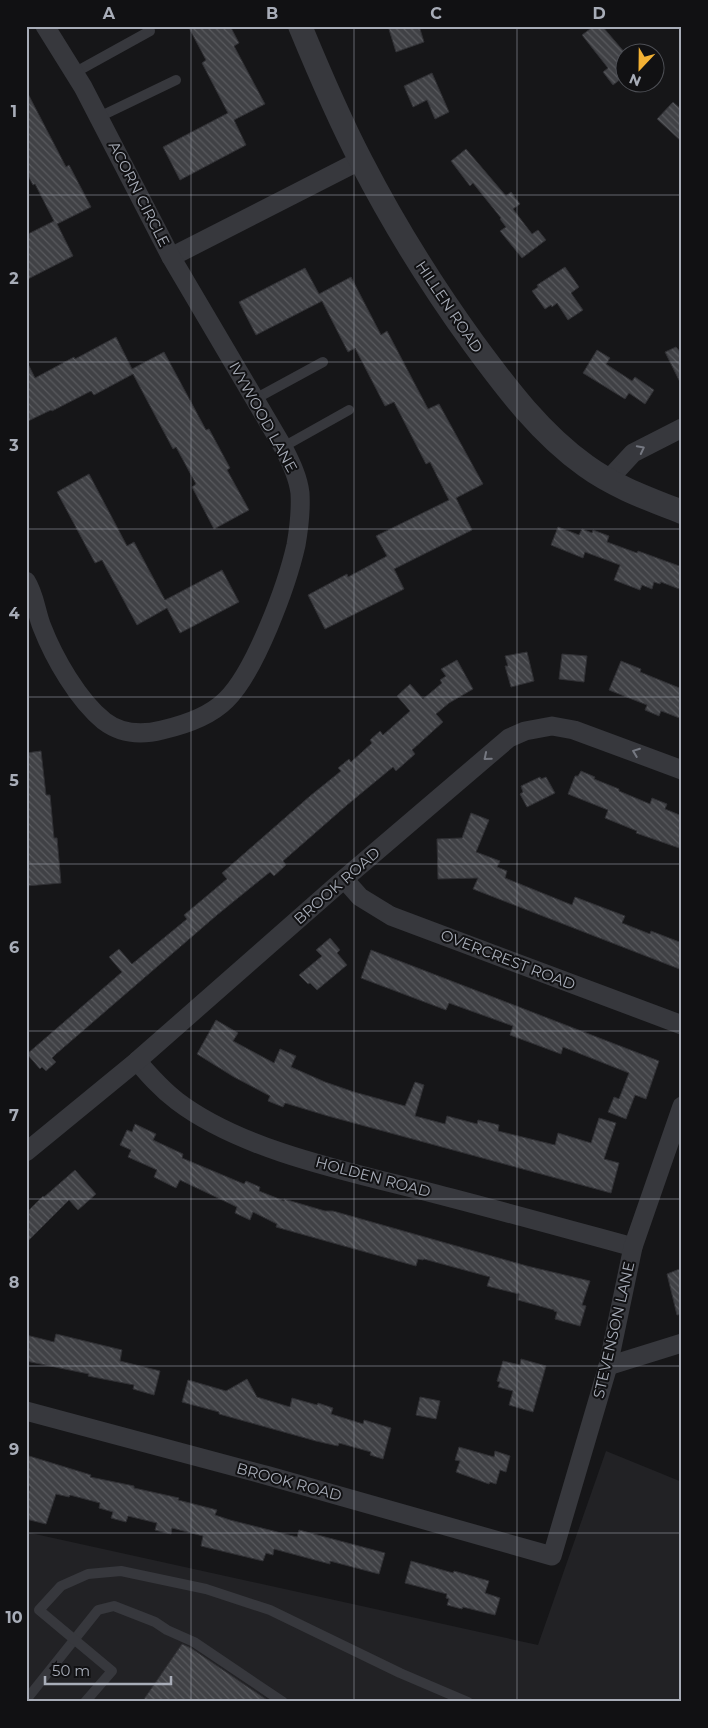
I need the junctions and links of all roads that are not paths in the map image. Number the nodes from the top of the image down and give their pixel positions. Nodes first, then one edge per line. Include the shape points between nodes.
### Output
1 (44, 26) edge
2 (300, 26) edge
3 (150, 30) dead end
4 (74, 73) junction
5 (176, 80) dead end
6 (99, 117) junction
7 (361, 160) junction
8 (171, 257) junction
9 (323, 362) dead end
10 (255, 400) junction
11 (350, 410) dead end
12 (682, 428) edge
13 (283, 447) junction
14 (608, 480) junction
15 (682, 512) edge
16 (26, 581) edge
17 (682, 770) edge
18 (344, 879) junction
19 (682, 1025) edge
20 (137, 1061) junction
21 (682, 1106) edge
22 (26, 1152) edge
23 (633, 1247) junction
24 (682, 1343) edge
25 (608, 1366) junction
26 (26, 1411) edge
27 (552, 1556) joint
28 (74, 1639) junction
29 (26, 1700) edge
30 (85, 1702) edge
31 (283, 1702) edge
32 (468, 1702) edge

1 - 4 street, ACORN CIRCLE
2 - 7 street, HILLEN ROAD
3 - 4 lane
4 - 6 street, ACORN CIRCLE
5 - 6 lane
6 - 8 street, ACORN CIRCLE
7 - 8 street, ACORN CIRCLE
7 - 14 street, HILLEN ROAD via 415,257 489,365 556,442
8 - 10 street, IVYWOOD LANE
9 - 10 lane
10 - 13 street, IVYWOOD LANE
11 - 13 lane
14 -> 12 street via 633,453
13 - 16 street, IVYWOOD LANE via 300,491 300,518 292,560 253,661 225,701 203,715 176,727 149,733 128,732 106,722 67,679 43,629
14 - 15 street, HILLEN ROAD
17 -> 18 street, BROOK ROAD via 574,730 552,726 525,731 509,738
18 - 19 street, OVERCREST ROAD via 360,897 391,916
18 - 20 street, BROOK ROAD
20 - 22 street, BROOK ROAD
20 - 23 street, HOLDEN ROAD via 177,1101 229,1132 330,1166
21 - 23 street, STEVENSON LANE
23 - 25 street, STEVENSON LANE
24 - 25 street
25 - 27 street, STEVENSON LANE
26 - 27 street, BROOK ROAD
28 - 29 lane
28 - 30 lane via 112,1671
28 - 31 lane via 98,1610 114,1606 194,1642
28 - 32 lane via 39,1610 61,1586 88,1574 121,1571 206,1589 270,1610

